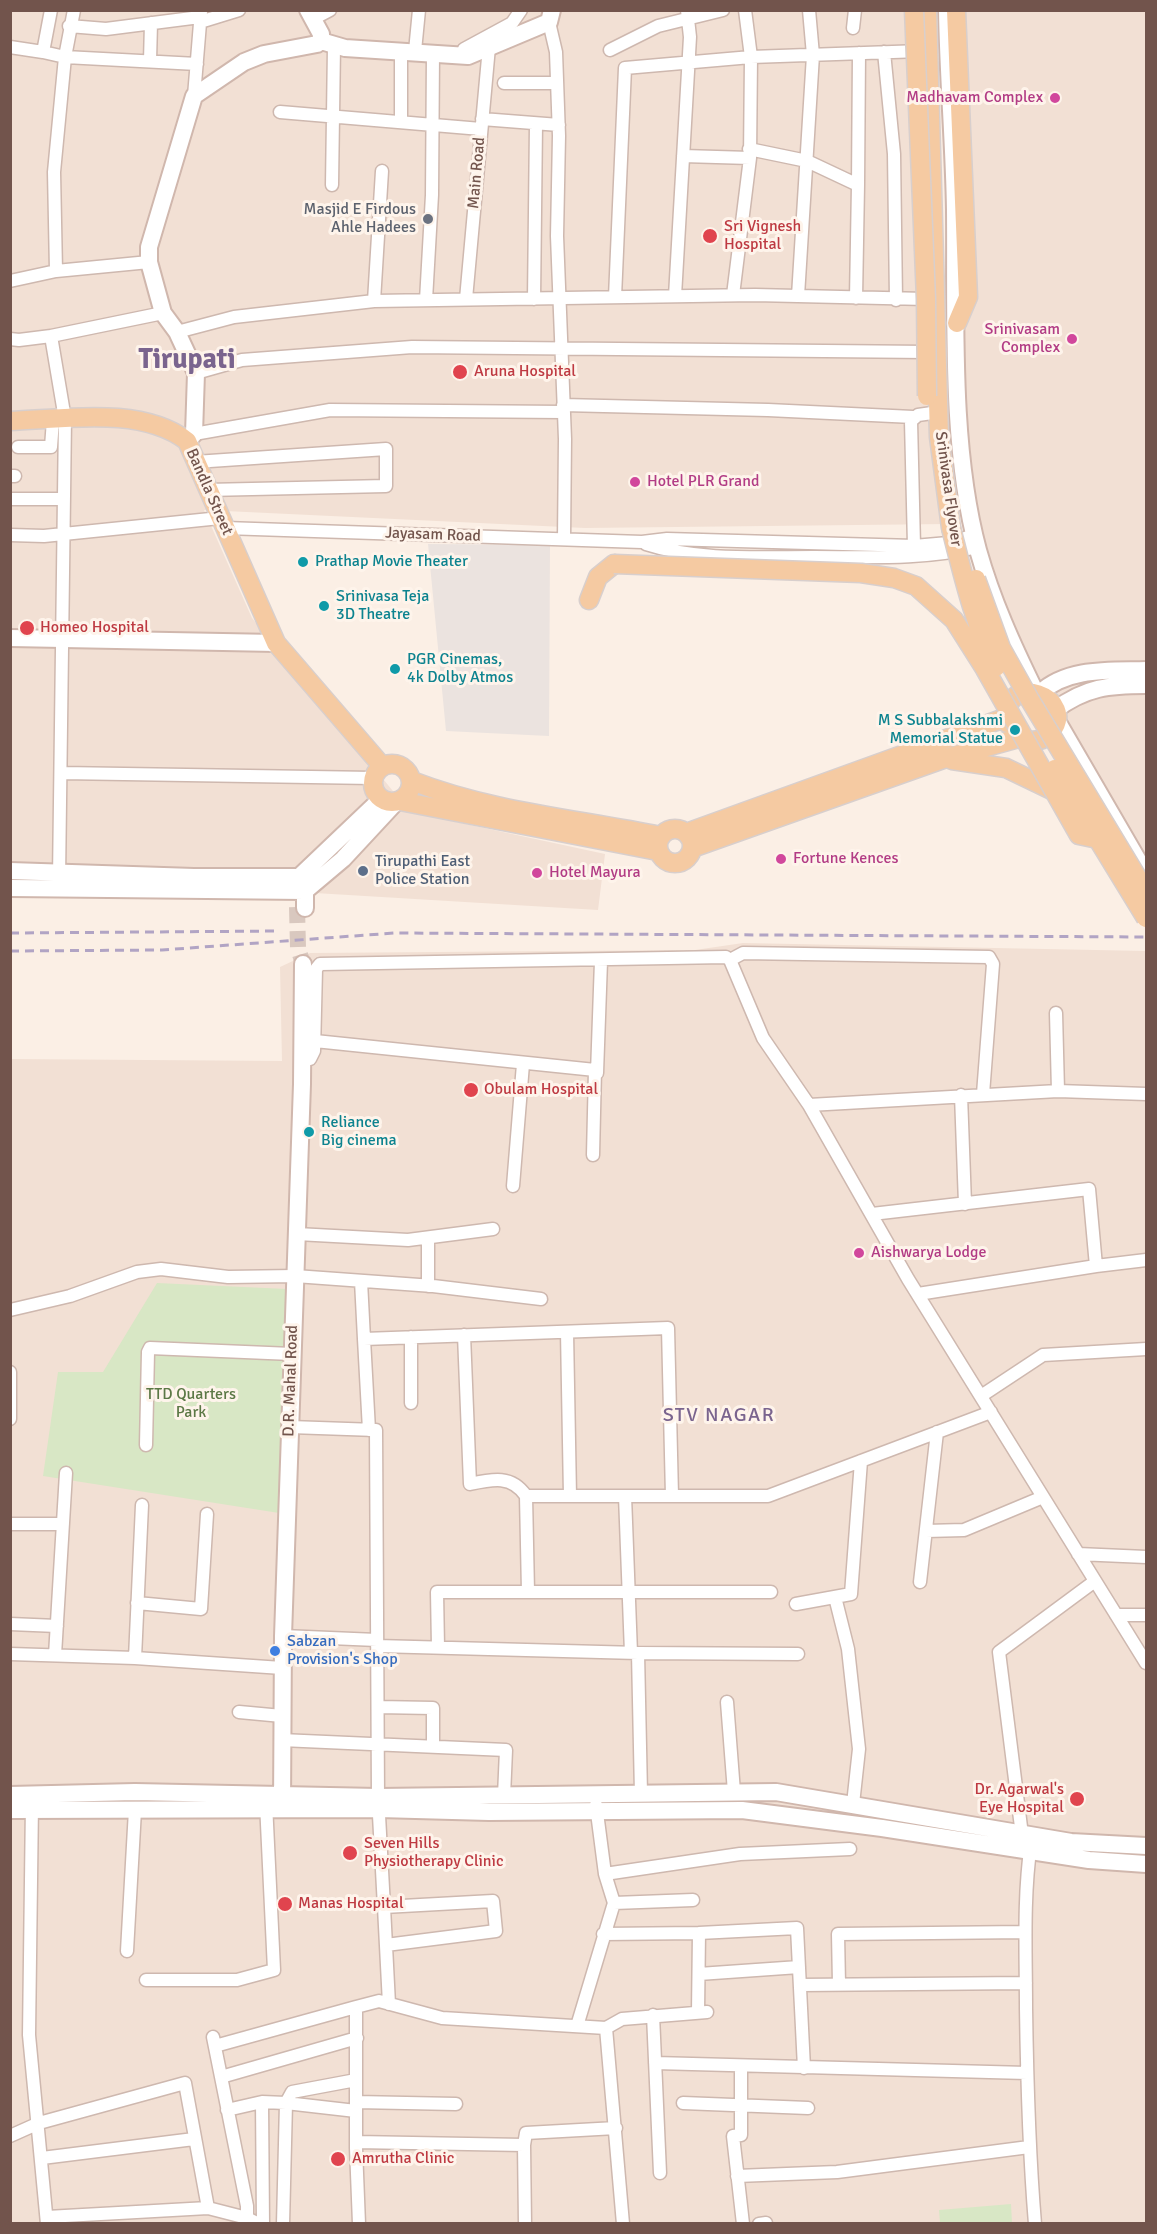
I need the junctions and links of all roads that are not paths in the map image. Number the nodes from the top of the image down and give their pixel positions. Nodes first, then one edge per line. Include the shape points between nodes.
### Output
1 (51, 10) edge
2 (74, 10) edge
3 (239, 10) edge
4 (330, 10) edge
5 (419, 10) edge
6 (521, 10) edge
7 (723, 10) edge
8 (746, 10) edge
9 (809, 10) edge
10 (855, 10) edge
11 (914, 10) edge
12 (922, 10) edge
13 (927, 10) edge
14 (939, 10) edge
15 (946, 10) edge
16 (956, 10) edge
17 (311, 15) edge
18 (687, 15) edge
19 (551, 16) edge
20 (201, 17) edge
21 (152, 23) junction
22 (69, 26) junction
23 (853, 28) dead end
24 (327, 44) junction
25 (10, 47) edge
26 (489, 47) junction
27 (464, 49) dead end
28 (610, 50) dead end
29 (924, 50) junction
30 (408, 51) junction
31 (43, 52) junction
32 (884, 52) junction
33 (433, 53) junction
34 (859, 53) junction
35 (813, 55) junction
36 (65, 57) junction
37 (751, 57) junction
38 (150, 61) junction
39 (688, 62) junction
40 (197, 64) junction
41 (504, 83) dead end
42 (557, 83) junction
43 (194, 96) junction
44 (280, 112) dead end
45 (333, 116) junction
46 (401, 122) junction
47 (482, 124) junction
48 (536, 124) junction
49 (559, 125) junction
50 (432, 126) junction
51 (749, 153) junction
52 (683, 156) junction
53 (807, 161) junction
54 (382, 171) dead end
55 (332, 185) dead end
56 (858, 185) junction
57 (149, 262) junction
58 (56, 271) junction
59 (10, 281) edge
60 (733, 295) junction
61 (675, 296) junction
62 (798, 296) junction
63 (615, 297) junction
64 (560, 298) junction
65 (856, 298) junction
66 (466, 299) junction
67 (534, 299) junction
68 (926, 299) junction
69 (426, 300) junction
70 (896, 300) junction
71 (374, 301) junction
72 (163, 314) junction
73 (957, 323) junction
74 (177, 332) junction
75 (51, 336) junction
76 (10, 339) edge
77 (562, 348) junction
78 (928, 352) junction
79 (196, 373) junction
80 (930, 405) junction
81 (563, 409) junction
82 (913, 417) junction
83 (10, 420) edge
84 (59, 420) junction
85 (190, 438) junction
86 (18, 447) dead end
87 (195, 462) junction
88 (207, 489) junction
89 (10, 499) edge
90 (64, 499) junction
91 (222, 523) junction
92 (64, 534) junction
93 (10, 535) edge
94 (564, 539) junction
95 (976, 541) junction
96 (642, 542) junction
97 (914, 546) junction
98 (950, 548) junction
99 (589, 600) dead end
100 (10, 638) edge
101 (64, 639) junction
102 (276, 643) junction
103 (1146, 670) edge
104 (1146, 685) edge
105 (1038, 693) junction
106 (1007, 714) junction
107 (1056, 715) junction
108 (1023, 740) junction
109 (943, 759) junction
110 (378, 772) junction
111 (62, 773) junction
112 (412, 782) junction
113 (1060, 794) junction
114 (392, 801) junction
115 (1098, 839) junction
116 (689, 840) junction
117 (659, 843) junction
118 (10, 871) edge
119 (1146, 874) edge
120 (59, 880) junction
121 (10, 888) edge
122 (1122, 892) dead end
123 (1146, 892) edge
124 (1146, 918) edge
125 (730, 960) junction
126 (601, 961) junction
127 (303, 964) tunnel mouth
128 (1056, 1013) dead end
129 (315, 1041) junction
130 (302, 1061) junction
131 (523, 1064) junction
132 (597, 1073) junction
133 (1058, 1091) junction
134 (983, 1094) junction
135 (1146, 1094) edge
136 (961, 1095) junction
137 (809, 1105) junction
138 (593, 1155) dead end
139 (513, 1186) dead end
140 (964, 1204) junction
141 (872, 1214) junction
142 (493, 1229) dead end
143 (297, 1234) junction
144 (428, 1238) junction
145 (1146, 1260) edge
146 (1096, 1266) junction
147 (296, 1276) junction
148 (361, 1281) junction
149 (428, 1286) junction
150 (918, 1294) junction
151 (541, 1299) dead end
152 (10, 1310) edge
153 (567, 1332) junction
154 (464, 1335) junction
155 (411, 1337) junction
156 (364, 1339) junction
157 (1146, 1349) edge
158 (292, 1354) junction
159 (10, 1372) edge
160 (981, 1396) junction
161 (411, 1403) dead end
162 (990, 1412) junction
163 (10, 1419) edge
164 (290, 1427) junction
165 (369, 1430) junction
166 (937, 1432) junction
167 (146, 1445) dead end
168 (861, 1461) junction
169 (66, 1473) dead end
170 (526, 1496) junction
171 (570, 1496) junction
172 (625, 1496) junction
173 (672, 1496) junction
174 (1043, 1497) junction
175 (142, 1505) dead end
176 (207, 1514) dead end
177 (10, 1524) edge
178 (63, 1524) junction
179 (926, 1531) junction
180 (1078, 1554) junction
181 (1146, 1557) edge
182 (1095, 1581) junction
183 (920, 1582) dead end
184 (528, 1592) junction
185 (628, 1592) junction
186 (771, 1592) dead end
187 (835, 1597) junction
188 (137, 1603) junction
189 (796, 1604) dead end
190 (1116, 1615) junction
191 (1146, 1615) edge
192 (10, 1624) edge
193 (57, 1626) junction
194 (283, 1636) junction
195 (377, 1643) junction
196 (438, 1647) junction
197 (635, 1653) junction
198 (10, 1654) edge
199 (798, 1654) dead end
200 (55, 1655) junction
201 (135, 1658) junction
202 (1146, 1663) edge
203 (282, 1668) junction
204 (727, 1702) dead end
205 (378, 1707) junction
206 (239, 1712) dead end
207 (282, 1716) junction
208 (281, 1740) junction
209 (378, 1743) junction
210 (433, 1746) junction
211 (734, 1792) junction
212 (641, 1794) junction
213 (10, 1795) edge
214 (504, 1796) junction
215 (32, 1800) junction
216 (378, 1803) junction
217 (596, 1803) junction
218 (274, 1804) junction
219 (853, 1804) junction
220 (10, 1810) edge
221 (135, 1810) junction
222 (1028, 1841) junction
223 (1146, 1846) edge
224 (850, 1849) dead end
225 (1146, 1864) edge
226 (605, 1874) junction
227 (693, 1900) dead end
228 (614, 1903) junction
229 (384, 1907) junction
230 (1025, 1932) junction
231 (699, 1933) junction
232 (603, 1934) junction
233 (386, 1945) junction
234 (127, 1951) dead end
235 (799, 1967) junction
236 (699, 1974) junction
237 (146, 1980) dead end
238 (1026, 1983) junction
239 (839, 1984) junction
240 (800, 1985) junction
241 (389, 2004) junction
242 (356, 2007) junction
243 (653, 2015) junction
244 (577, 2026) junction
245 (606, 2028) junction
246 (357, 2038) junction
247 (655, 2063) junction
248 (741, 2067) junction
249 (804, 2068) junction
250 (1027, 2073) junction
251 (221, 2077) junction
252 (356, 2080) junction
253 (262, 2102) junction
254 (286, 2103) junction
255 (683, 2103) dead end
256 (456, 2104) dead end
257 (741, 2104) junction
258 (356, 2107) junction
259 (808, 2108) dead end
260 (227, 2110) junction
261 (39, 2123) junction
262 (616, 2128) junction
263 (10, 2136) edge
264 (194, 2139) junction
265 (356, 2142) junction
266 (524, 2145) junction
267 (1029, 2147) junction
268 (42, 2158) junction
269 (660, 2172) dead end
270 (737, 2176) junction
271 (208, 2208) junction
272 (247, 2218) junction
273 (47, 2220) edge
274 (261, 2223) edge
275 (283, 2223) edge
276 (359, 2223) edge
277 (525, 2223) edge
278 (623, 2223) edge
279 (743, 2223) edge
280 (1035, 2223) edge

1 - 31 street
2 - 22 street
3 - 20 street
4 - 17 street
5 - 30 street
6 - 27 street via 512,23
7 - 18 street
8 - 37 street
9 - 35 street
10 - 23 street
11 - 68 main road, bridge
12 - 29 street
13 - 115 main road, Srinivasa Flyover, bridge via 939,437 951,528 987,650
14 - 123 main road, Srinivasa Flyover, bridge via 949,415 961,522 1001,648
15 - 73 street
16 - 73 main road via 968,297
17 - 24 street
18 - 28 street
18 - 39 street
19 - 26 street
19 - 42 street
20 - 21 street
20 - 40 street
21 - 22 street via 106,29
21 - 38 street
22 - 36 street
24 - 30 street
24 - 43 street via 264,54 244,62
24 - 45 street
25 - 31 street
26 - 33 street via 468,56
26 - 47 street, Main Road
29 - 32 street
29 - 80 street
30 - 33 street
30 - 46 street
31 - 36 street
32 - 34 street
32 - 70 street via 894,154
33 - 50 street
34 - 35 street
34 - 56 street
35 - 37 street
35 - 53 street
36 - 38 street
36 - 58 street via 54,172
37 - 39 street
37 - 51 street
38 - 40 street
39 - 52 street
39 - 63 street via 625,68
40 - 43 street
41 - 42 street
42 - 49 street
43 - 57 street via 149,247
44 - 45 street
45 - 46 street
45 - 55 street
46 - 50 street
47 - 48 street
47 - 50 street
47 - 66 street, Main Road
48 - 49 street
48 - 67 street
49 - 64 street
50 - 69 street
51 - 52 street
51 - 53 street
51 - 60 street
52 - 61 street
53 - 56 street
53 - 62 street
54 - 71 street
56 - 65 street
57 - 58 street
57 - 72 street
58 - 59 street
60 - 61 street
60 - 62 street
61 - 63 street
62 - 65 street
63 - 64 street
64 - 67 street
64 - 77 street
65 - 70 street
66 - 67 street
66 - 69 street
68 - 70 street
68 - 78 main road, bridge
69 - 71 street
71 - 74 street via 234,317
72 - 74 street
72 - 75 street
73 - 95 street via 960,446
74 - 79 street
75 - 76 street
75 - 84 street
77 - 78 street
77 - 79 street via 412,347 334,352 242,360
77 - 81 street
78 - 80 main road, bridge
79 - 85 street
80 - 82 street
80 - 98 street via 938,490
81 - 82 street via 768,410
81 - 85 street via 330,410
81 - 94 street
82 - 97 street
83 - 84 main road, Bandla Street
84 - 85 main road, Bandla Street via 140,420
84 - 86 street via 51,447
84 - 90 street
85 - 87 main road, Bandla Street
87 - 88 main road, Bandla Street
87 - 88 street via 386,448 386,486
88 - 91 main road, Bandla Street
89 - 90 street
90 - 92 street
91 - 92 street, Jayasam Road
91 - 94 street, Jayasam Road
91 - 102 main road, Bandla Street
92 - 93 street, Jayasam Road
92 - 101 street
94 - 96 street, Jayasam Road
95 - 98 street, Jayasam Road
95 - 105 street via 1005,629
96 - 97 street, Jayasam Road via 667,539
96 - 98 street, Jayasam Road via 667,551 753,557 920,557
97 - 98 street, Jayasam Road
98 - 106 street via 962,597
99 - 115 main road, bridge via 598,577 614,564 861,573 916,586 954,620 986,669 1079,835
100 - 101 street
101 - 102 street
101 - 111 street
102 - 110 main road, Bandla Street
103 - 105 street via 1082,673 1061,678
104 - 107 street via 1108,685 1074,696
105 - 106 main road via 1016,698
105 - 107 main road via 1052,703
106 - 108 main road via 1011,731
106 - 116 main road
107 - 108 main road via 1050,733 1036,741
107 - 119 street
108 - 109 main road
108 - 113 street
109 - 113 main road via 1006,768
109 - 116 main road
110 - 111 street
110 - 112 main road via 392,764 401,766
110 - 114 main road via 373,787
111 - 120 street
112 - 114 main road via 410,791
112 - 117 main road via 461,800
113 - 122 street
114 - 117 main road
114 - 120 street via 299,877
114 - 120 street via 343,859 301,899
115 - 124 main road, Srinivasa Flyover, bridge
116 - 117 main road via 672,829
116 - 117 main road via 690,856 679,864 666,861
118 - 120 street
120 - 121 street
125 - 126 street via 721,956
125 - 134 street via 743,953 989,957 993,964
125 - 137 street via 763,1038
126 - 129 street via 320,964 316,969
126 - 132 street
127 - 130 street, D.R. Mahal Road
128 - 133 street
129 - 130 street via 310,1059
129 - 131 street
130 - 143 street, D.R. Mahal Road
131 - 132 street via 592,1069
131 - 139 street
132 - 138 street
133 - 134 street
133 - 135 street
134 - 136 street
136 - 137 street
136 - 140 street
137 - 141 street
140 - 141 street
140 - 146 street via 1089,1189
141 - 150 street
142 - 144 street
143 - 144 street
143 - 147 street, D.R. Mahal Road
144 - 149 street
145 - 146 street
146 - 150 street
147 - 148 street
147 - 152 street via 240,1278 148,1270 70,1296
147 - 158 street, D.R. Mahal Road
148 - 149 street
148 - 156 street
149 - 151 street
150 - 160 street
153 - 154 street
153 - 171 street
153 - 173 street via 668,1328
154 - 155 street
154 - 170 street via 470,1484 508,1481 518,1485
155 - 156 street
155 - 161 street
156 - 165 street
157 - 160 street via 1043,1355
158 - 164 street, D.R. Mahal Road
158 - 167 street via 150,1348
159 - 163 street
160 - 162 street
162 - 166 street
162 - 174 street
164 - 165 street
164 - 194 street, D.R. Mahal Road
165 - 195 street via 376,1430
166 - 168 street
166 - 179 street
168 - 173 street via 768,1496
168 - 187 street via 851,1594
169 - 178 street
170 - 171 street
170 - 184 street
171 - 172 street
172 - 173 street
172 - 185 street
174 - 179 street via 964,1530
174 - 180 street
175 - 188 street
176 - 188 street via 201,1609
177 - 178 street
178 - 193 street
179 - 183 street
180 - 181 street
180 - 182 street
182 - 190 street
182 - 222 street via 999,1652
184 - 185 street
184 - 196 street via 437,1592
185 - 186 street
185 - 197 street
187 - 189 street
187 - 219 street via 848,1649 859,1749
188 - 201 street
190 - 191 street
190 - 202 street
192 - 193 street
193 - 200 street
194 - 195 street
194 - 203 street, D.R. Mahal Road
195 - 196 street
195 - 205 street
196 - 197 street
197 - 199 street
197 - 212 street
198 - 200 street
200 - 201 street
201 - 203 street
203 - 207 street, D.R. Mahal Road
204 - 211 street
205 - 209 street
205 - 210 street via 433,1708
206 - 207 street
207 - 208 street, D.R. Mahal Road
208 - 209 street
208 - 218 street, D.R. Mahal Road
209 - 210 street
209 - 216 street
210 - 214 street via 506,1750
211 - 212 street
211 - 219 street via 776,1792
212 - 217 street
213 - 215 street
214 - 216 street
214 - 217 street
215 - 218 street via 135,1792
215 - 220 street
215 - 221 street
215 - 261 street via 29,2035
216 - 217 street via 489,1812
216 - 218 street
216 - 229 street
217 - 222 street via 742,1810
217 - 226 street
218 - 221 street
218 - 237 street via 274,1970 237,1980
219 - 222 street
221 - 234 street
222 - 223 street
222 - 225 street via 1121,1864
222 - 230 street
224 - 226 street via 740,1854
226 - 228 street
227 - 228 street
228 - 232 street
229 - 233 street
229 - 233 street via 493,1901 496,1931
230 - 238 street
230 - 239 street via 838,1934
231 - 232 street
231 - 235 street via 797,1928
231 - 236 street
232 - 244 street
233 - 241 street
235 - 236 street
235 - 240 street
236 - 243 street via 702,2012
238 - 239 street
238 - 250 street
239 - 240 street
240 - 249 street
241 - 242 street via 379,2001
241 - 244 street via 442,2018
242 - 246 street
242 - 251 street via 214,2041
243 - 245 street via 622,2019
243 - 247 street
244 - 245 street
245 - 262 street
246 - 251 street
246 - 252 street
247 - 248 street
247 - 269 street
248 - 249 street
248 - 257 street
249 - 250 street
250 - 267 street
251 - 260 street
252 - 254 street via 292,2092
252 - 258 street
253 - 254 street
253 - 260 street
253 - 274 street
254 - 258 street
254 - 275 street
255 - 257 street
256 - 258 street
257 - 259 street
257 - 270 street via 741,2135 733,2136
258 - 265 street
260 - 272 street
261 - 263 street
261 - 264 street via 185,2083
261 - 268 street
262 - 266 street via 526,2133
262 - 278 street
264 - 268 street
264 - 271 street
265 - 266 street
265 - 276 street
266 - 277 street
267 - 270 street via 837,2172
267 - 280 street
268 - 273 street
270 - 279 street
271 - 272 street
271 - 273 street
272 - 274 street

